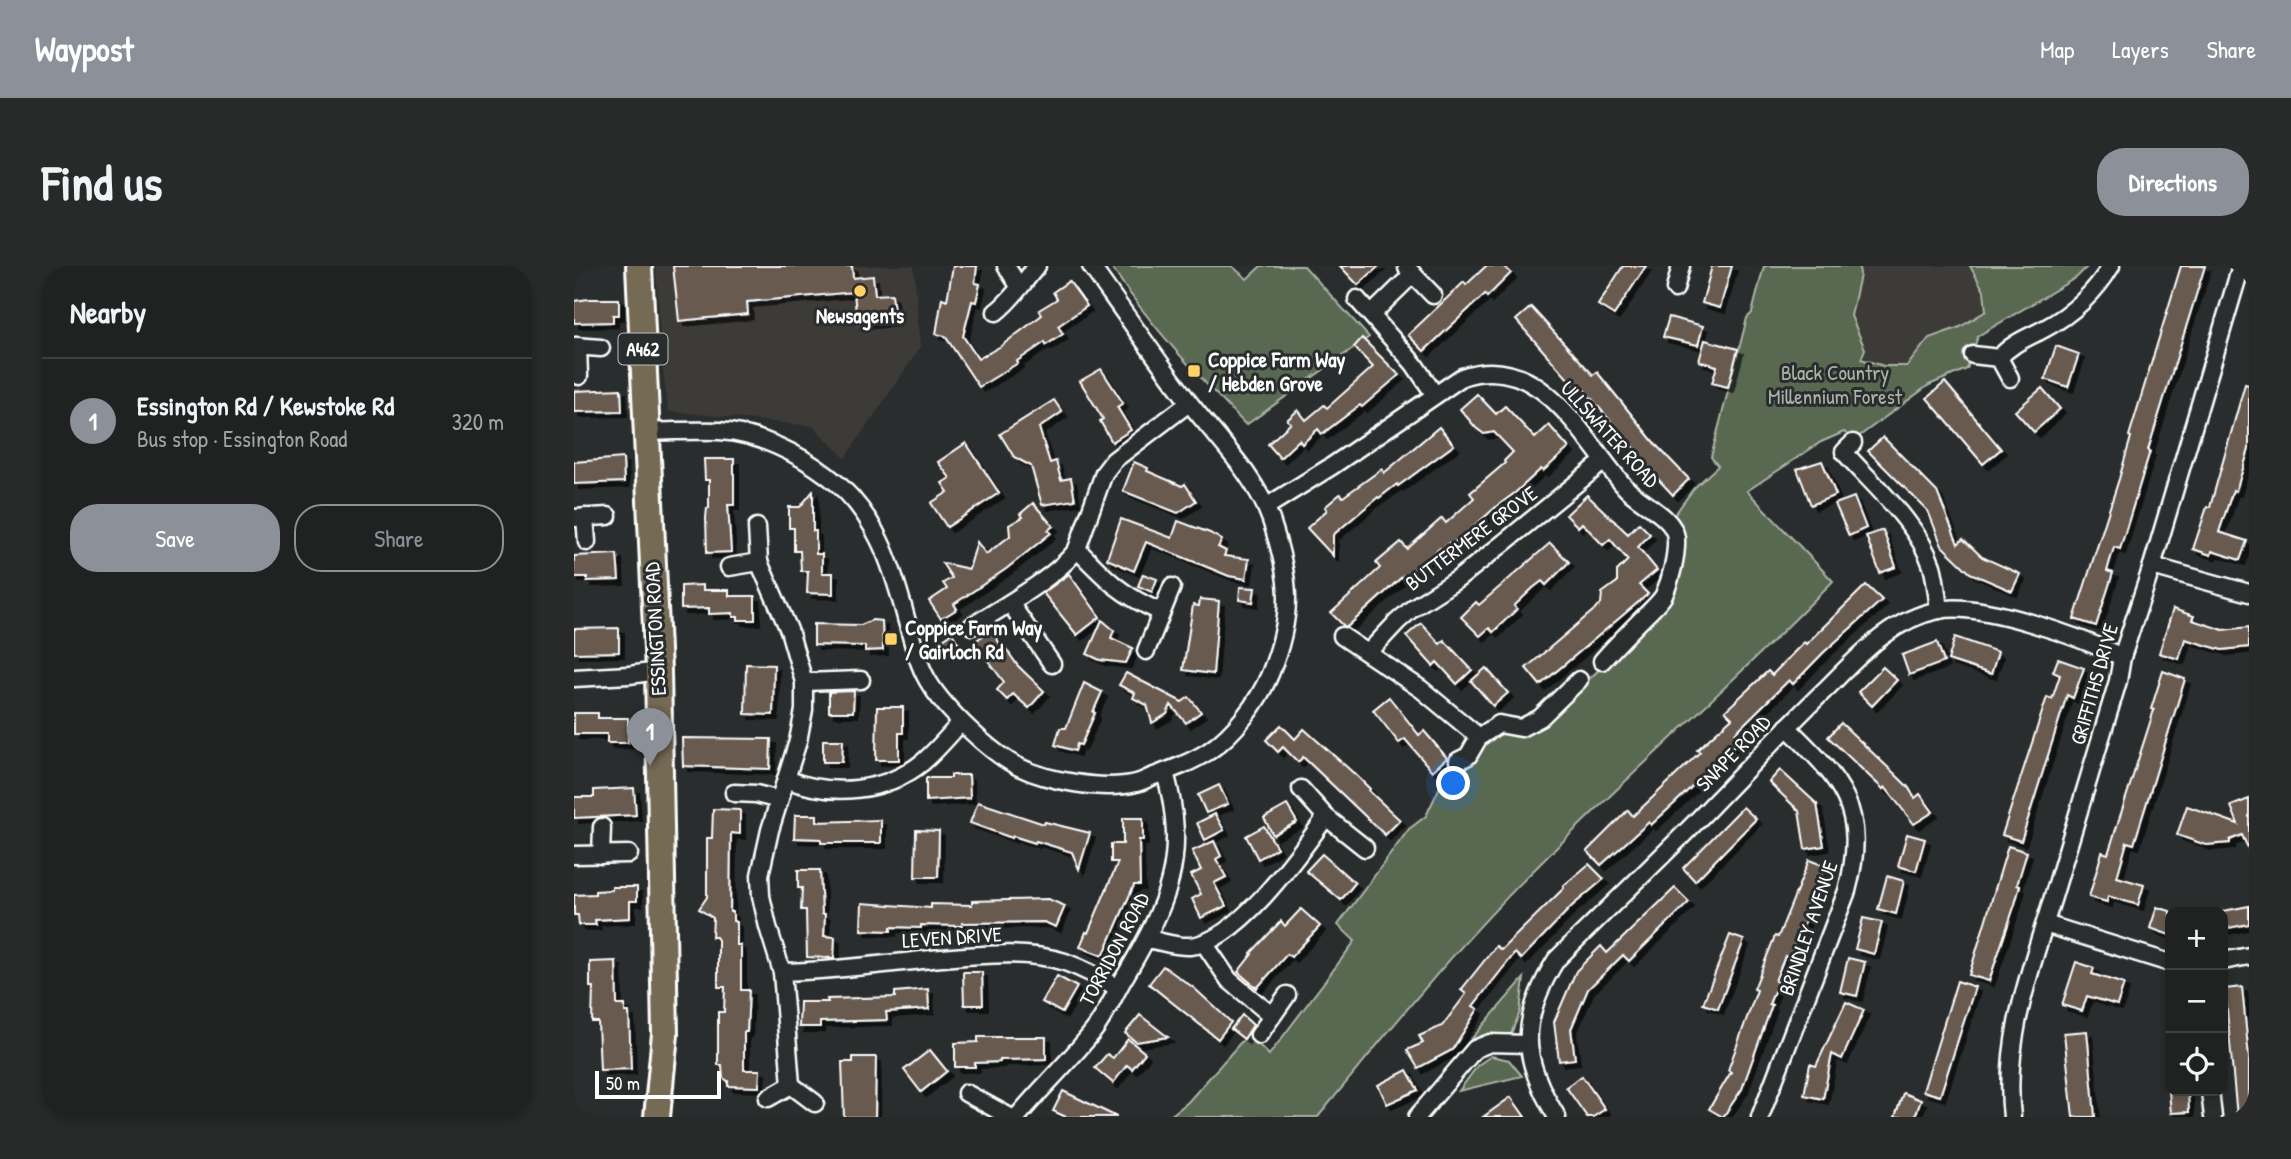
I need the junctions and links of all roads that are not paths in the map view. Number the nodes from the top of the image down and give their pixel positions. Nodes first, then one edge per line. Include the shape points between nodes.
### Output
1 (639, 266) edge
2 (1006, 266) edge
3 (1038, 266) edge
4 (1091, 266) edge
5 (1681, 266) edge
6 (2111, 266) edge
7 (2241, 266) edge
8 (1409, 270) edge
9 (1018, 286) junction
10 (1675, 289) dead end
11 (1433, 295) dead end
12 (1357, 299) dead end
13 (996, 312) dead end
14 (1372, 314) junction
15 (576, 346) edge
16 (601, 348) dead end
17 (1973, 355) dead end
18 (1998, 358) junction
19 (579, 376) dead end
20 (2010, 379) dead end
21 (1435, 395) junction
22 (1189, 402) junction
23 (646, 432) junction
24 (1853, 443) dead end
25 (1604, 461) junction
26 (1266, 506) junction
27 (608, 516) dead end
28 (580, 517) edge
29 (757, 527) dead end
30 (587, 542) dead end
31 (1077, 549) junction
32 (759, 562) junction
33 (2152, 566) junction
34 (729, 567) dead end
35 (1172, 587) dead end
36 (2249, 593) edge
37 (1010, 603) junction
38 (1939, 610) junction
39 (1161, 612) junction
40 (972, 626) dead end
41 (1342, 636) dead end
42 (1146, 651) dead end
43 (1368, 653) junction
44 (2122, 657) junction
45 (1602, 661) dead end
46 (1052, 664) dead end
47 (658, 671) junction
48 (574, 678) edge
49 (861, 680) dead end
50 (1579, 680) dead end
51 (804, 681) junction
52 (961, 722) junction
53 (1787, 727) junction
54 (1479, 737) junction
55 (1458, 761) dead end
56 (1165, 772) junction
57 (786, 779) junction
58 (1301, 789) dead end
59 (734, 793) dead end
60 (779, 800) junction
61 (1326, 817) junction
62 (602, 827) dead end
63 (1365, 848) dead end
64 (629, 854) dead end
65 (574, 855) edge
66 (601, 855) junction
67 (2045, 924) junction
68 (1147, 939) junction
69 (1204, 943) junction
70 (2249, 956) edge
71 (2228, 960) edge
72 (2165, 961) edge
73 (782, 972) junction
74 (1118, 988) junction
75 (1287, 995) dead end
76 (1271, 1015) junction
77 (1259, 1035) dead end
78 (1528, 1044) junction
79 (791, 1085) junction
80 (966, 1093) dead end
81 (2211, 1096) edge
82 (768, 1098) dead end
83 (815, 1103) dead end
84 (657, 1117) edge
85 (1010, 1117) edge
86 (1017, 1117) edge
87 (1417, 1117) edge
88 (1556, 1117) edge
89 (1760, 1117) edge
90 (2012, 1117) edge
91 (2213, 1117) edge

1 - 23 main road, ESSINGTON ROAD / A462
2 - 9 street
3 - 9 street
4 - 22 street
5 - 10 street
6 - 18 street via 2092,295 2046,328 2009,346
7 - 33 street, GRIFFITHS DRIVE
8 - 11 street
8 - 14 street
9 - 13 street
12 - 14 street
14 - 21 street
15 - 16 street
15 - 19 street
17 - 18 street
18 - 20 street
21 - 25 street, ULLSWATER ROAD via 1476,372 1527,380 1562,409
21 - 26 street, ULLSWATER ROAD
22 - 26 street
22 - 31 street via 1109,466
23 - 47 main road, ESSINGTON ROAD / A462
23 - 52 street via 722,431 764,440 829,477 867,515 877,532 928,680
24 - 38 street via 1844,452 1924,550
25 - 43 street, BUTTERMERE GROVE via 1458,579 1414,607
25 - 45 street, ULLSWATER ROAD via 1643,504 1668,521 1676,539 1663,597
26 - 56 street via 1288,581 1289,607 1275,662 1253,706 1231,732 1209,751
27 - 28 street
28 - 30 street
29 - 32 street
31 - 37 street via 1069,560
31 - 39 street via 1114,587
32 - 34 street
32 - 51 street via 789,630
33 - 36 street
33 - 44 street, GRIFFITHS DRIVE
35 - 39 street
37 - 40 street
37 - 46 street
38 - 44 street, SNAPE ROAD via 1953,608 2011,619
38 - 53 street, SNAPE ROAD via 1903,622 1873,643
39 - 42 street
41 - 43 street
43 - 54 street
44 - 67 street, GRIFFITHS DRIVE
47 - 48 street
47 - 84 main road, ESSINGTON ROAD / A462 via 665,1034
49 - 51 street
50 - 54 street via 1540,718 1521,728 1499,724
51 - 57 street via 804,710
52 - 56 street via 1017,766 1048,778 1112,785 1135,783
52 - 57 street via 924,761 880,785 845,791
53 - 78 street, SNAPE ROAD via 1556,960 1539,988
53 - 89 street, BRINDLEY AVENUE via 1839,784 1853,821 1856,854 1847,891
54 - 55 street via 1468,755
56 - 68 street, TORRIDON ROAD via 1176,822 1174,863 1167,895
57 - 60 street
58 - 61 street
59 - 60 street
60 - 73 street via 760,875 768,927
61 - 63 street
61 - 69 street via 1285,874 1226,931
62 - 66 street
64 - 66 street
65 - 66 street
67 - 72 street
67 - 90 street, GRIFFITHS DRIVE via 2017,1018 2010,1066
68 - 69 street via 1189,947
68 - 74 street, TORRIDON ROAD
69 - 76 street via 1229,980
70 - 71 street
73 - 74 street, LEVEN DRIVE via 1013,955 1064,962
73 - 79 street
74 - 86 street, TORRIDON ROAD via 1096,1027
75 - 76 street
76 - 77 street
78 - 87 street via 1490,1043 1475,1049
78 - 88 street, SNAPE ROAD via 1531,1063
79 - 82 street
79 - 83 street
80 - 85 street
81 - 91 street

